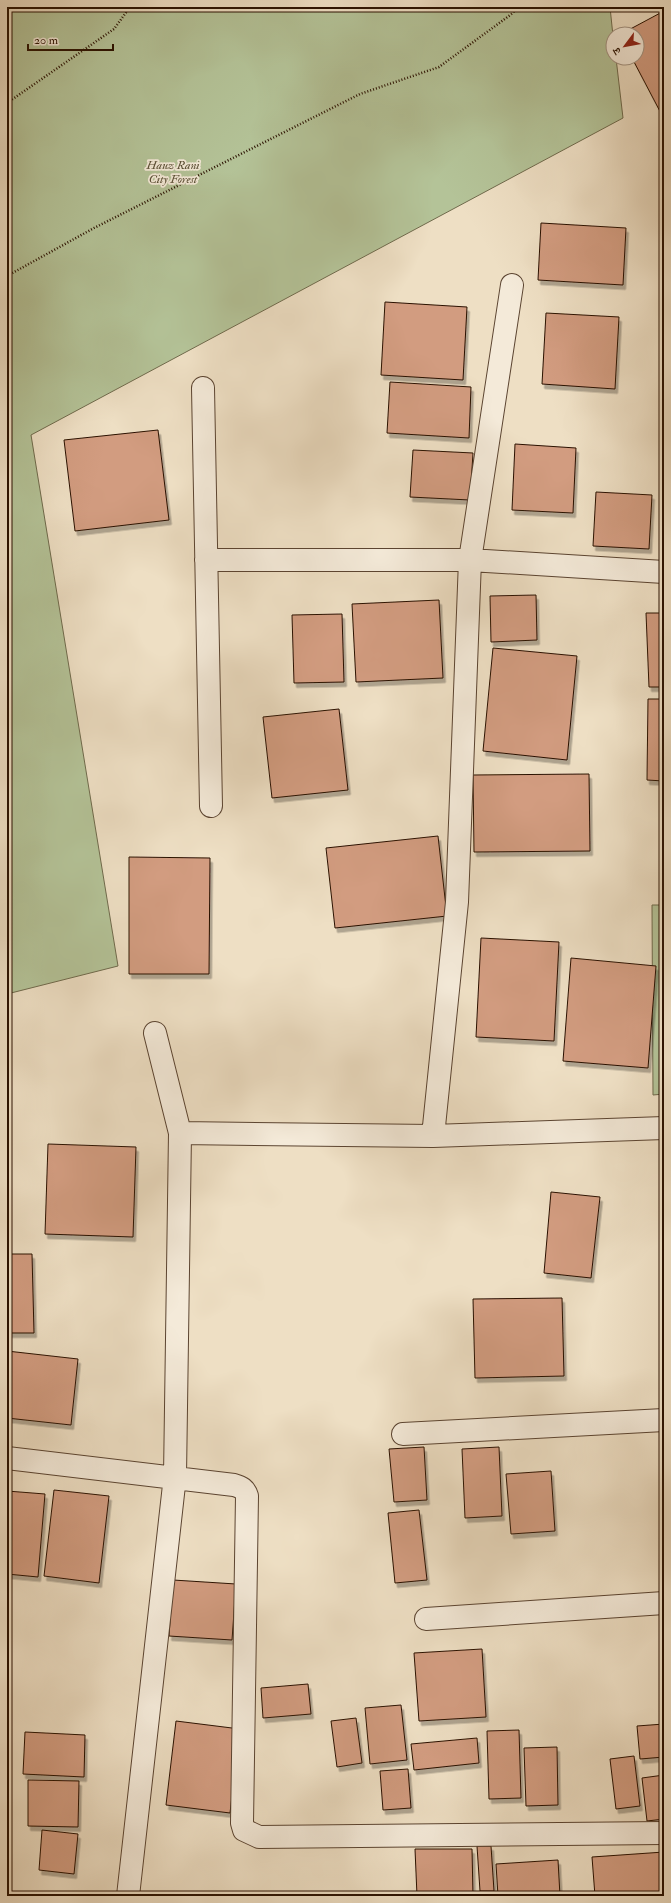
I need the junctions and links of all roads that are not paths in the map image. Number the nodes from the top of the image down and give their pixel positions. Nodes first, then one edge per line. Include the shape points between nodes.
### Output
1 (512, 285) dead end
2 (203, 388) dead end
3 (206, 560) junction
4 (470, 560) junction
5 (664, 572) edge
6 (211, 806) dead end
7 (155, 1033) dead end
8 (664, 1128) edge
9 (180, 1133) junction
10 (433, 1136) junction
11 (664, 1420) edge
12 (403, 1434) dead end
13 (7, 1458) edge
14 (175, 1476) junction
15 (664, 1603) edge
16 (426, 1619) dead end
17 (664, 1833) edge
18 (128, 1896) edge

1 - 4 street
2 - 3 street
3 - 4 street
3 - 6 street
4 - 5 street
4 - 10 street via 457,902
7 - 9 street
8 - 10 street
9 - 10 street
9 - 14 street
11 - 12 street
13 - 14 street
14 - 17 street via 234,1485 242,1488 248,1496 242,1823 244,1830 259,1837
14 - 18 street
15 - 16 street

